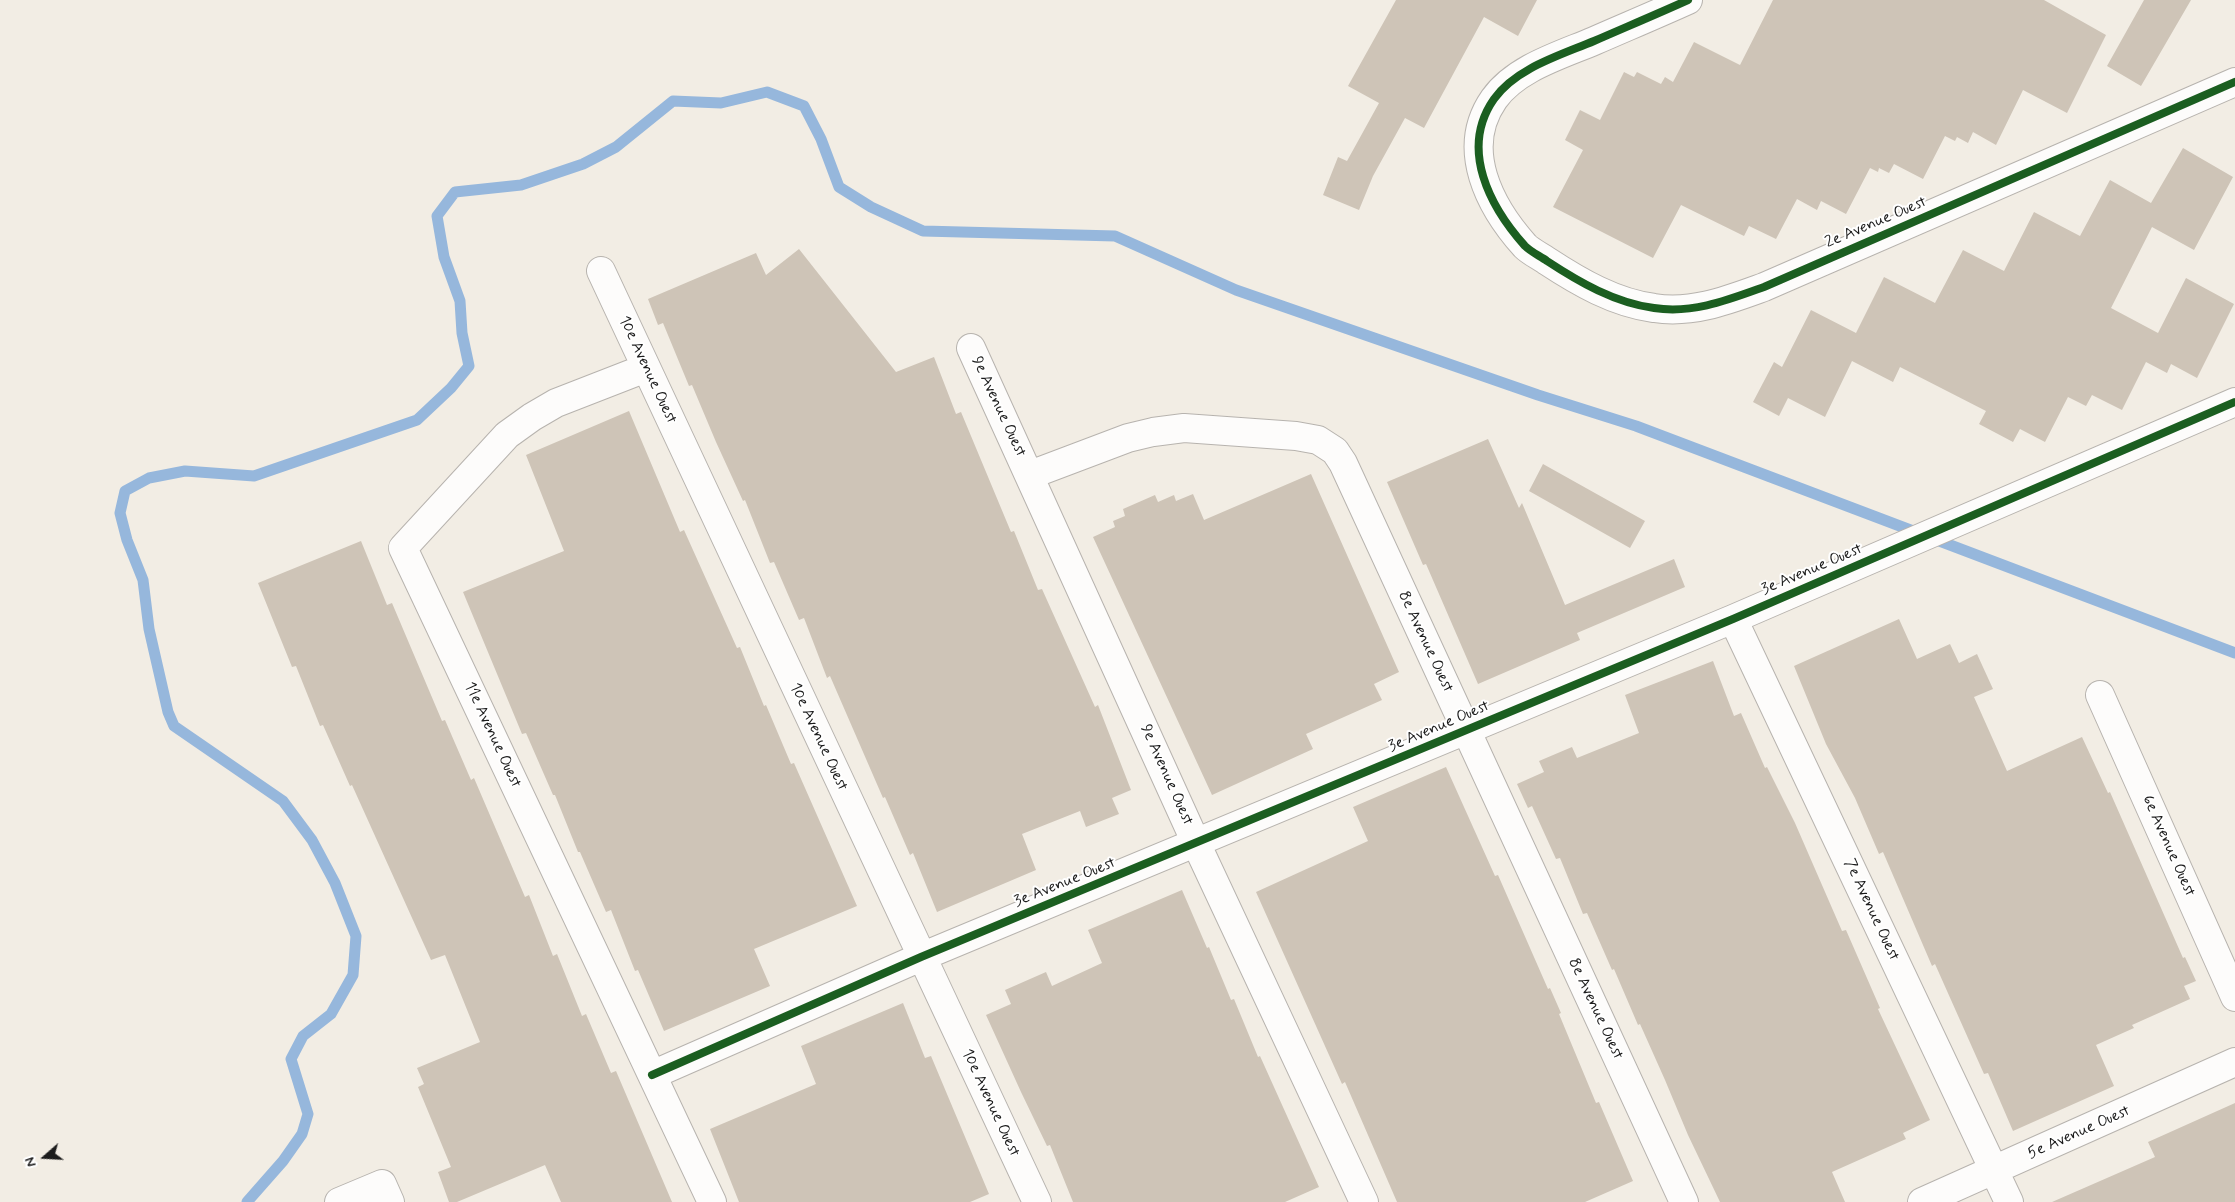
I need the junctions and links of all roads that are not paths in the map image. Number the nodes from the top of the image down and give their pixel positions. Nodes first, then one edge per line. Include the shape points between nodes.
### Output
1 (1688, 0) edge
2 (2235, 82) edge
3 (601, 271) dead end
4 (971, 348) dead end
5 (646, 368) junction
6 (2235, 402) edge
7 (1030, 476) junction
8 (1733, 619) junction
9 (2100, 694) dead end
10 (1466, 731) junction
11 (1196, 843) junction
12 (921, 957) junction
13 (2235, 997) edge
14 (2235, 1062) edge
15 (652, 1075) junction
16 (1995, 1171) junction
17 (386, 1193) edge
18 (339, 1202) edge
19 (712, 1202) edge
20 (1036, 1202) edge
21 (1364, 1202) edge
22 (1684, 1202) edge
23 (1922, 1202) edge
24 (2009, 1202) edge

1 - 2 street, 2e Avenue Ouest via 1514,79 1494,99 1479,140 1479,162 1486,187 1495,206 1526,247 1590,288 1653,308 1682,310 1719,304
3 - 5 street, 10e Avenue Ouest
4 - 7 street, 9e Avenue Ouest
5 - 12 street, 10e Avenue Ouest
5 - 15 street, 11e Avenue Ouest via 556,403 507,435 403,548
6 - 8 street, 3e Avenue Ouest
7 - 10 street, 8e Avenue Ouest via 1128,438 1184,428 1318,440 1335,451 1343,463
7 - 11 street, 9e Avenue Ouest
8 - 10 street, 3e Avenue Ouest
8 - 16 street, 7e Avenue Ouest
9 - 13 street, 6e Avenue Ouest
10 - 11 street, 3e Avenue Ouest
10 - 22 street, 8e Avenue Ouest
11 - 12 street, 3e Avenue Ouest
11 - 21 street, 9e Avenue Ouest
12 - 15 street, 3e Avenue Ouest
12 - 20 street, 10e Avenue Ouest
14 - 16 street, 5e Avenue Ouest
15 - 19 street, 11e Avenue Ouest
16 - 23 street, 5e Avenue Ouest
16 - 24 street, 7e Avenue Ouest
17 - 18 street

